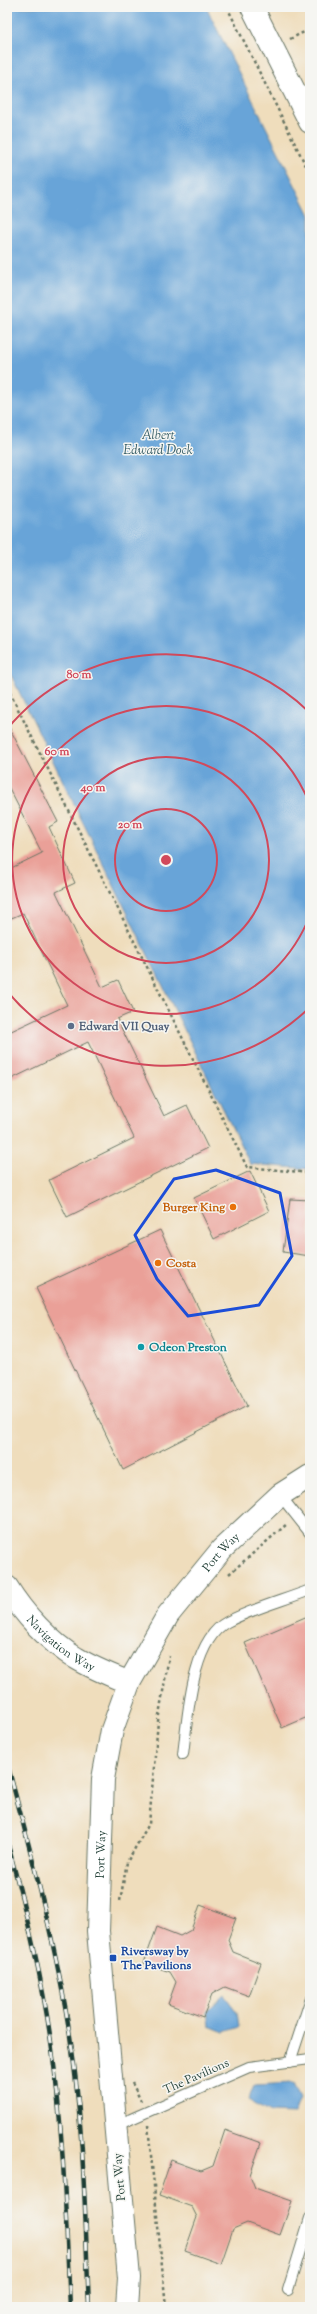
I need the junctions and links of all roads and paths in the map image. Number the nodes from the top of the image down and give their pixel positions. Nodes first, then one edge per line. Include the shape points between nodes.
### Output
1 (227, 7) edge
2 (252, 7) edge
3 (310, 122) edge
4 (310, 174) edge
5 (7, 687) edge
6 (310, 1173) edge
7 (310, 1476) edge
8 (280, 1494) junction
9 (297, 1515) junction
10 (310, 1533) edge
11 (224, 1578) dead end
12 (7, 1586) edge
13 (310, 1590) edge
14 (169, 1653) dead end
15 (129, 1684) junction
16 (183, 1754) dead end
17 (118, 1908) dead end
18 (310, 2001) edge
19 (310, 2059) edge
20 (290, 2062) junction
21 (129, 2078) dead end
22 (146, 2112) junction
23 (115, 2126) junction
24 (310, 2218) edge
25 (288, 2290) dead end
26 (127, 2307) edge
27 (166, 2307) edge

1 - 4 path
2 - 3 street
5 - 6 path via 247,1167
7 - 8 street, Port Way
8 - 9 lane
8 - 15 street, Port Way via 222,1549 168,1615
9 - 10 lane
9 - 11 path
12 - 15 street, Navigation Way via 14,1598 56,1643 76,1658
13 - 16 lane via 227,1622 213,1632 194,1680
14 - 17 path via 158,1721 149,1824 127,1862
15 - 23 street, Port Way via 112,1730 103,1780 98,1931
18 - 20 lane
19 - 20 lane, The Pavilions
20 - 22 lane, The Pavilions via 249,2067
21 - 22 path
22 - 23 lane, The Pavilions
22 - 27 path
23 - 26 street, Port Way via 129,2278
24 - 25 lane

